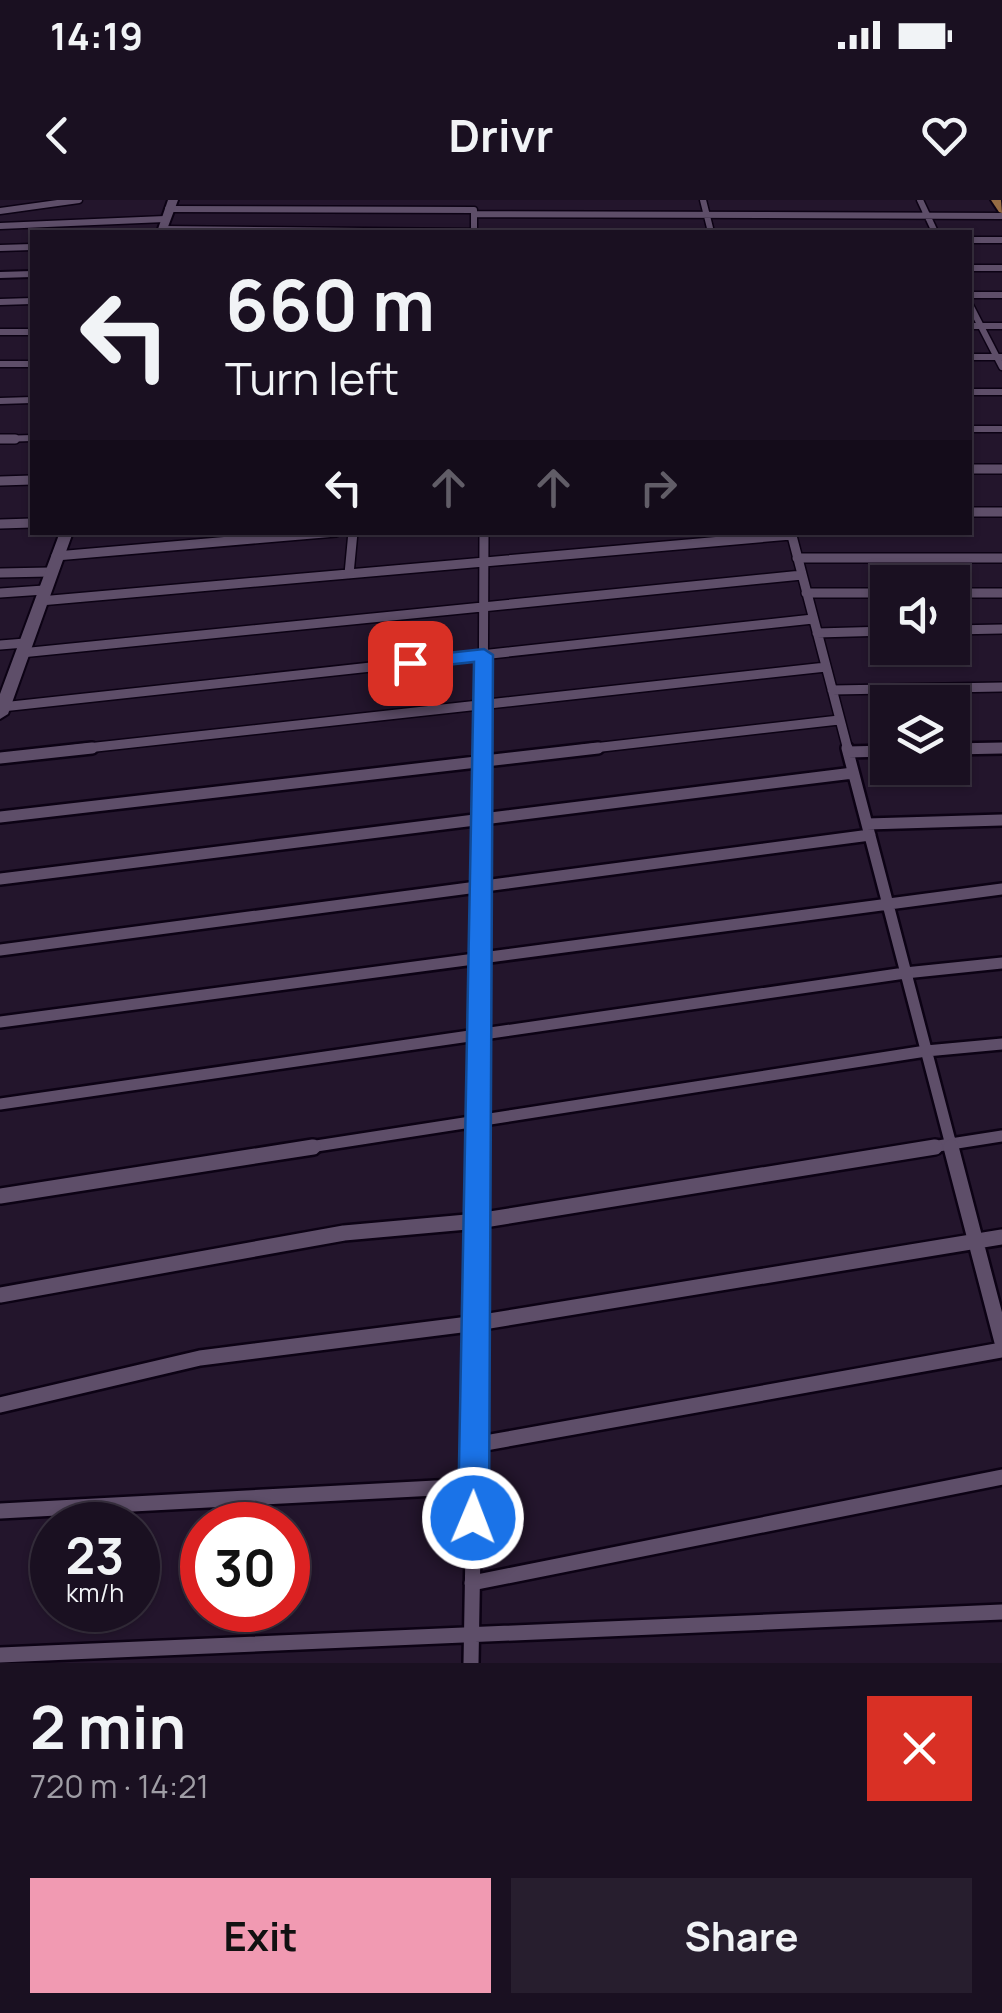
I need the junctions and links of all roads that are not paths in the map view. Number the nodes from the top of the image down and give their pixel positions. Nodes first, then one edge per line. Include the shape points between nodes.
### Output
1 (80, 200) edge
2 (373, 200) edge
3 (702, 200) edge
4 (920, 200) edge
5 (996, 200) edge
6 (372, 209) junction
7 (0, 211) edge
8 (1002, 213) edge
9 (474, 214) junction
10 (706, 215) junction
11 (928, 215) junction
12 (166, 218) edge
13 (0, 226) edge
14 (341, 230) edge
15 (370, 230) edge
16 (474, 230) edge
17 (710, 230) edge
18 (934, 230) edge
19 (972, 240) edge
20 (1002, 240) edge
21 (30, 247) edge
22 (0, 248) edge
23 (972, 268) edge
24 (1002, 268) edge
25 (30, 274) edge
26 (0, 275) edge
27 (972, 295) edge
28 (1002, 295) edge
29 (30, 301) edge
30 (0, 302) edge
31 (975, 326) edge
32 (1002, 326) edge
33 (0, 332) edge
34 (30, 332) edge
35 (972, 357) edge
36 (999, 357) edge
37 (0, 364) edge
38 (30, 364) edge
39 (1002, 367) edge
40 (972, 392) edge
41 (1002, 392) edge
42 (0, 400) edge
43 (30, 400) edge
44 (972, 429) edge
45 (1002, 429) edge
46 (30, 438) edge
47 (0, 439) edge
48 (972, 469) edge
49 (1002, 469) edge
50 (30, 480) edge
51 (0, 481) edge
52 (972, 512) edge
53 (1002, 512) edge
54 (30, 523) edge
55 (0, 524) edge
56 (66, 535) edge
57 (301, 535) edge
58 (353, 535) edge
59 (484, 535) edge
60 (780, 535) edge
61 (791, 535) edge
62 (56, 556) junction
63 (797, 558) junction
64 (1002, 558) edge
65 (484, 562) junction
66 (50, 572) junction
67 (0, 573) edge
68 (350, 574) junction
69 (802, 575) junction
70 (0, 593) edge
71 (806, 593) junction
72 (870, 593) edge
73 (970, 593) edge
74 (1002, 593) edge
75 (42, 596) junction
76 (484, 607) junction
77 (815, 626) junction
78 (1002, 629) edge
79 (870, 630) edge
80 (970, 630) edge
81 (0, 645) edge
82 (23, 648) junction
83 (484, 655) junction
84 (826, 668) junction
85 (1002, 686) edge
86 (832, 690) junction
87 (2, 705) edge
88 (483, 706) junction
89 (839, 720) junction
90 (1002, 748) edge
91 (970, 749) edge
92 (870, 751) edge
93 (848, 752) junction
94 (0, 758) edge
95 (483, 761) junction
96 (853, 773) junction
97 (0, 817) edge
98 (483, 819) junction
99 (1002, 820) edge
100 (868, 829) junction
101 (0, 879) edge
102 (483, 886) junction
103 (1002, 889) edge
104 (887, 902) junction
105 (0, 950) edge
106 (483, 956) junction
107 (1002, 963) edge
108 (906, 973) junction
109 (0, 1022) edge
110 (482, 1036) junction
111 (1002, 1044) edge
112 (926, 1051) junction
113 (0, 1104) edge
114 (480, 1121) junction
115 (1002, 1136) edge
116 (950, 1142) junction
117 (0, 1196) edge
118 (478, 1221) junction
119 (1002, 1237) edge
120 (975, 1238) junction
121 (0, 1295) edge
122 (477, 1323) junction
123 (1002, 1342) edge
124 (1002, 1350) edge
125 (0, 1404) edge
126 (474, 1445) junction
127 (1002, 1477) edge
128 (474, 1486) junction
129 (0, 1511) edge
130 (472, 1583) junction
131 (1002, 1612) edge
132 (471, 1638) junction
133 (0, 1655) edge
134 (471, 1663) edge

1 - 7 street
2 - 6 street
3 - 10 street
4 - 11 street
5 - 8 main road
6 - 9 street
6 - 12 street
6 - 15 street
8 - 11 street
9 - 10 street
9 - 16 street
10 - 11 street
10 - 17 street
11 - 18 street
12 - 13 street
12 - 14 street
19 - 20 street
21 - 22 street
23 - 24 street
25 - 26 main road
27 - 28 street
29 - 30 street
31 - 32 street
31 - 36 street
33 - 34 street
35 - 36 street
36 - 39 street
37 - 38 street
40 - 41 street
42 - 43 street
44 - 45 street
46 - 47 street
48 - 49 street
50 - 51 street
52 - 53 street
54 - 55 street
56 - 62 main road
57 - 62 street
58 - 68 street
59 - 65 street
60 - 65 street
61 - 63 street
62 - 66 main road
63 - 64 street
63 - 69 street
65 - 68 street
65 - 76 street
66 - 67 street
66 - 75 main road
68 - 75 street
69 - 71 street
69 - 76 street
70 - 75 street
71 - 72 street
71 - 77 street
73 - 74 street
75 - 82 main road
76 - 82 street
76 - 83 street
77 - 79 street
77 - 83 street
77 - 84 street
78 - 80 street
81 - 82 street
82 - 87 main road
83 - 87 street
83 - 88 street
84 - 86 street
84 - 88 street
85 - 86 street
86 - 89 street
88 - 94 street
88 - 95 street
89 - 93 street
89 - 95 street
90 - 91 street
92 - 93 street
93 - 96 street
95 - 97 street
95 - 98 street
96 - 98 street
96 - 100 street
98 - 101 street
98 - 102 street
99 - 100 street
100 - 102 street
100 - 104 street
102 - 105 street
102 - 106 street
103 - 104 street
104 - 106 street
104 - 108 street
106 - 109 street
106 - 110 street
107 - 108 street
108 - 110 street
108 - 112 street
110 - 113 street
110 - 114 street
111 - 112 street
112 - 114 street
112 - 116 street
114 - 117 street
114 - 118 street
115 - 116 street
116 - 118 street
116 - 120 street
118 - 121 street via 344,1233
118 - 122 street
119 - 120 street
120 - 122 street
120 - 123 street
122 - 125 street via 200,1358
122 - 126 street
124 - 126 street
126 - 128 street
127 - 130 street
128 - 129 street
128 - 130 street
130 - 132 street
131 - 132 street
132 - 133 street
132 - 134 street

